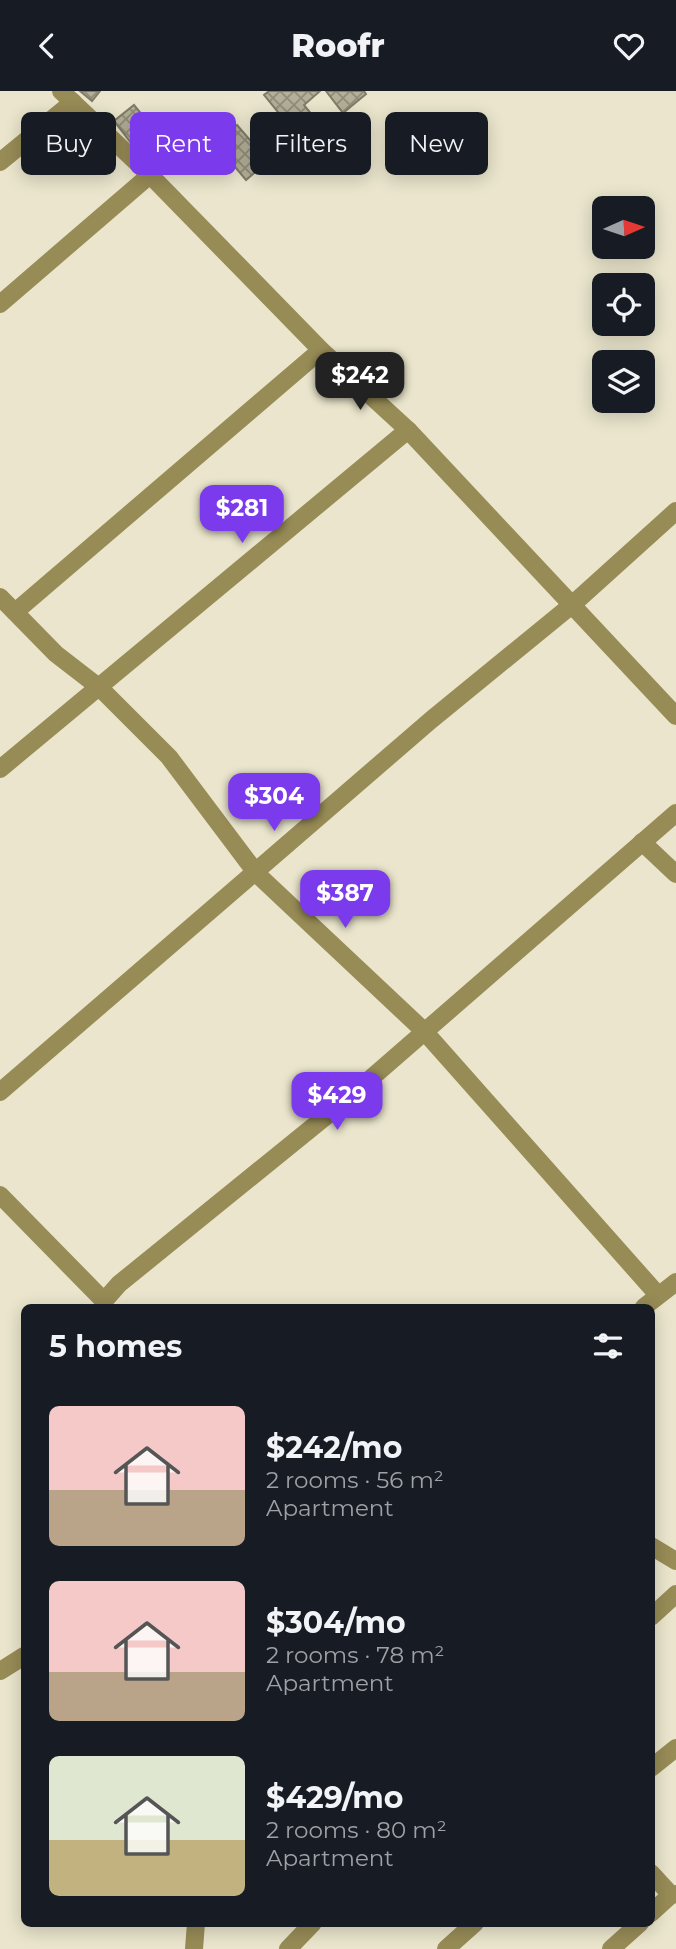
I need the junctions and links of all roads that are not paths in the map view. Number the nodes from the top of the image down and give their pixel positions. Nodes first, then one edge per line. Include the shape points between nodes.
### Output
1 (67, 97) edge
2 (130, 156) edge
3 (0, 162) edge
4 (150, 175) joint
5 (0, 304) edge
6 (321, 350) junction
7 (408, 430) junction
8 (676, 511) edge
9 (0, 597) edge
10 (573, 604) junction
11 (15, 612) junction
12 (100, 688) junction
13 (676, 716) edge
14 (0, 769) edge
15 (676, 813) edge
16 (642, 842) junction
17 (257, 874) junction
18 (676, 874) edge
19 (424, 1031) junction
20 (0, 1092) edge
21 (0, 1195) edge
22 (676, 1282) edge
23 (659, 1295) junction
24 (106, 1304) edge
25 (648, 1304) edge
26 (655, 1548) edge
27 (676, 1561) edge
28 (676, 1594) edge
29 (655, 1613) edge
30 (21, 1658) edge
31 (0, 1671) edge
32 (676, 1748) edge
33 (655, 1766) edge
34 (655, 1877) edge
35 (674, 1894) edge
36 (655, 1910) edge
37 (196, 1927) edge
38 (309, 1927) edge
39 (471, 1927) edge
40 (636, 1927) edge
41 (194, 1949) edge
42 (288, 1949) edge
43 (446, 1949) edge
44 (611, 1949) edge

1 - 2 street
1 - 3 street
4 - 5 street
4 - 6 street
6 - 7 street
6 - 11 street
7 - 10 street
7 - 12 street
8 - 10 street
9 - 11 street
10 - 13 street
10 - 17 street via 431,720
11 - 12 street via 56,654
12 - 14 street
12 - 17 street via 169,757
15 - 16 street
16 - 18 street
16 - 19 street
17 - 19 street
17 - 20 street
19 - 23 street
19 - 24 street via 119,1284
21 - 24 street
22 - 23 street
23 - 25 street
26 - 27 street
28 - 29 street
30 - 31 street
32 - 33 street
34 - 35 street
35 - 36 street
37 - 41 street
38 - 42 street
39 - 43 street
40 - 44 street

